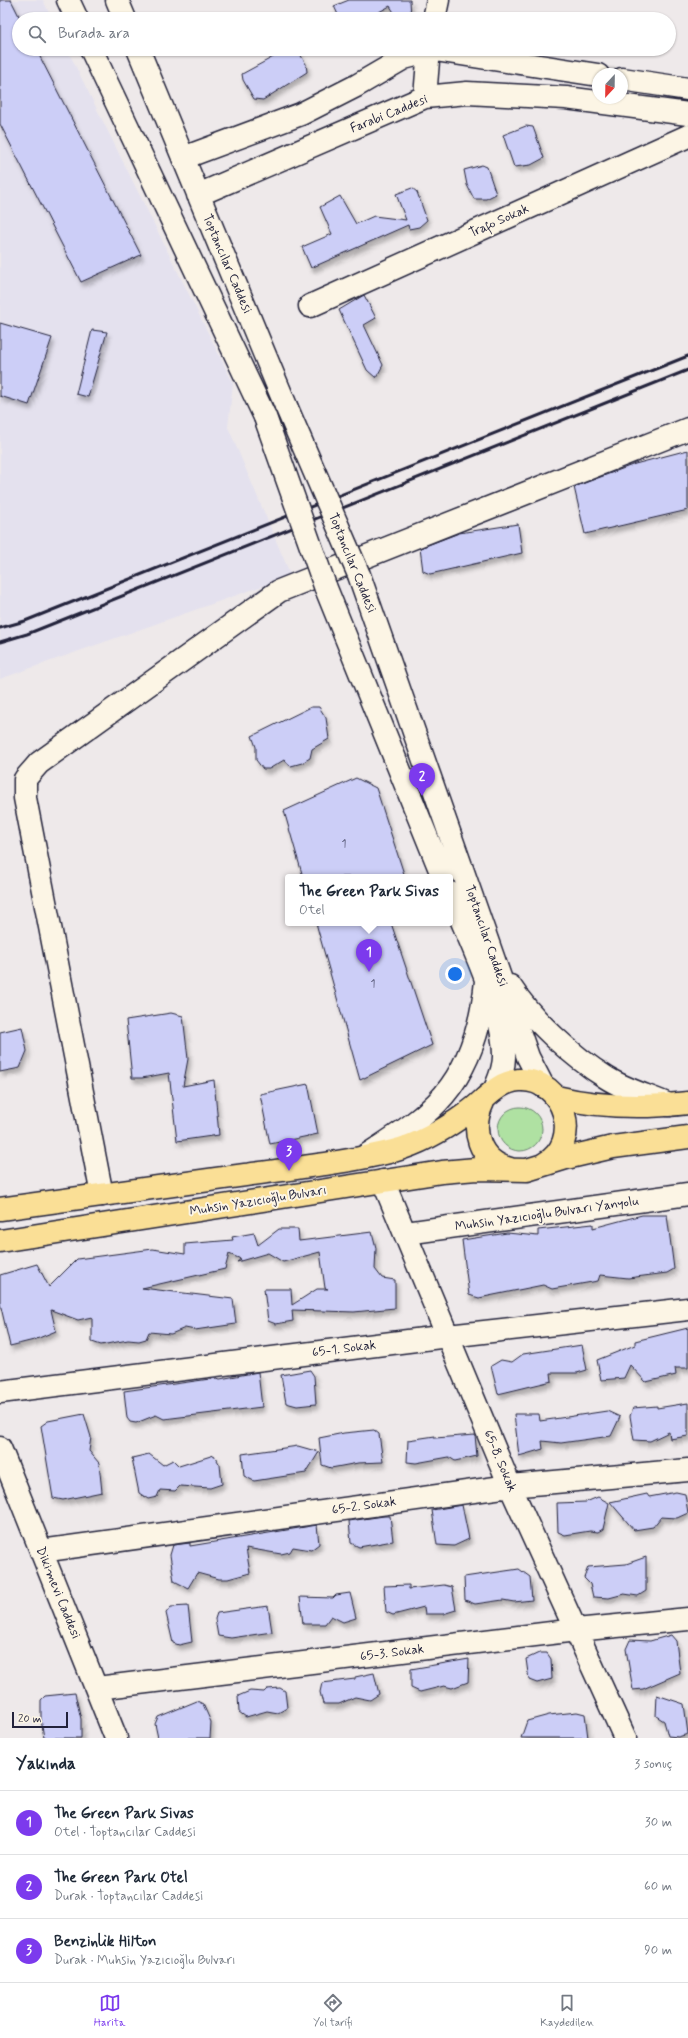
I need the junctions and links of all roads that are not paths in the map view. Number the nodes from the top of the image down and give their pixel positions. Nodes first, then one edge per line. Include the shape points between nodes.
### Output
1 (68, 0) edge
2 (118, 0) edge
3 (438, 0) edge
4 (74, 12) edge
5 (122, 12) edge
6 (435, 12) edge
7 (94, 56) edge
8 (141, 56) edge
9 (410, 56) edge
10 (428, 56) edge
11 (474, 56) edge
12 (592, 74) edge
13 (628, 80) edge
14 (688, 90) edge
15 (425, 98) junction
16 (688, 114) edge
17 (688, 136) edge
18 (183, 158) junction
19 (198, 195) junction
20 (310, 306) dead end
21 (688, 429) edge
22 (442, 874) edge
23 (453, 899) edge
24 (491, 974) junction
25 (549, 1091) junction
26 (489, 1095) junction
27 (679, 1104) edge
28 (688, 1137) edge
29 (364, 1157) junction
30 (538, 1168) junction
31 (516, 1170) junction
32 (383, 1181) junction
33 (688, 1194) edge
34 (102, 1195) junction
35 (0, 1209) edge
36 (406, 1233) junction
37 (0, 1241) edge
38 (688, 1309) edge
39 (448, 1336) junction
40 (0, 1392) edge
41 (0, 1448) edge
42 (688, 1470) edge
43 (510, 1486) junction
44 (41, 1551) junction
45 (688, 1618) edge
46 (576, 1630) junction
47 (97, 1688) junction
48 (116, 1738) edge
49 (625, 1738) edge

1 - 4 street
2 - 5 street
3 - 6 street
7 - 22 street, bridge via 265,417 325,586
8 - 18 street, Toptancılar Caddesi
9 - 18 street via 302,114
10 - 15 street
11 - 12 street
13 - 14 street
15 - 16 street, Farabi Caddesi via 467,93 566,98
15 - 19 street, Farabi Caddesi
17 - 20 street, Trafo Sokak
18 - 19 street, Toptancılar Caddesi
19 - 24 street, Toptancılar Caddesi, bridge via 359,575
21 - 34 street via 279,591 39,763 25,779 25,798
23 - 24 street, Toptancılar Caddesi
24 - 25 street, Toptancılar Caddesi via 528,1057
24 - 26 street, Toptancılar Caddesi via 504,1057 501,1075
24 - 27 street via 516,995 574,1055 608,1079
24 - 29 street via 469,1053 444,1094 430,1109 394,1138
25 - 26 main road, Muhsin Yazıcıoğlu Bulvarı via 521,1080 510,1082
25 - 27 main road, Muhsin Yazıcıoğlu Bulvarı via 588,1103
25 - 30 main road via 564,1111 566,1134 556,1154
26 - 29 main road, Muhsin Yazıcıoğlu Bulvarı via 452,1123 414,1145
26 - 31 main road, Muhsin Yazıcıoğlu Bulvarı via 476,1123 480,1145 495,1162
28 - 30 main road, Muhsin Yazıcıoğlu Bulvarı via 613,1147 566,1158
29 - 34 main road, Muhsin Yazıcıoğlu Bulvarı
30 - 31 main road, Muhsin Yazıcıoğlu Bulvarı
31 - 32 main road, Muhsin Yazıcıoğlu Bulvarı via 476,1169
32 - 36 street, 65-8. Sokak
32 - 37 main road, Muhsin Yazıcıoğlu Bulvarı
33 - 36 street, Muhsin Yazıcıoğlu Bulvarı Yanyolu
34 - 35 main road, Muhsin Yazıcıoğlu Bulvarı
36 - 39 street, 65-8. Sokak
38 - 39 street, 65-1. Sokak
39 - 40 street, 65-1. Sokak
39 - 43 street, 65-8. Sokak
41 - 44 street, Dikimevi Caddesi
42 - 43 street, 65-2. Sokak
43 - 44 street, 65-2. Sokak
43 - 46 street, 65-8. Sokak
44 - 47 street, Dikimevi Caddesi
45 - 46 street, 65-3. Sokak
46 - 47 street, 65-3. Sokak
46 - 49 street, 65-8. Sokak
47 - 48 street, Dikimevi Caddesi

